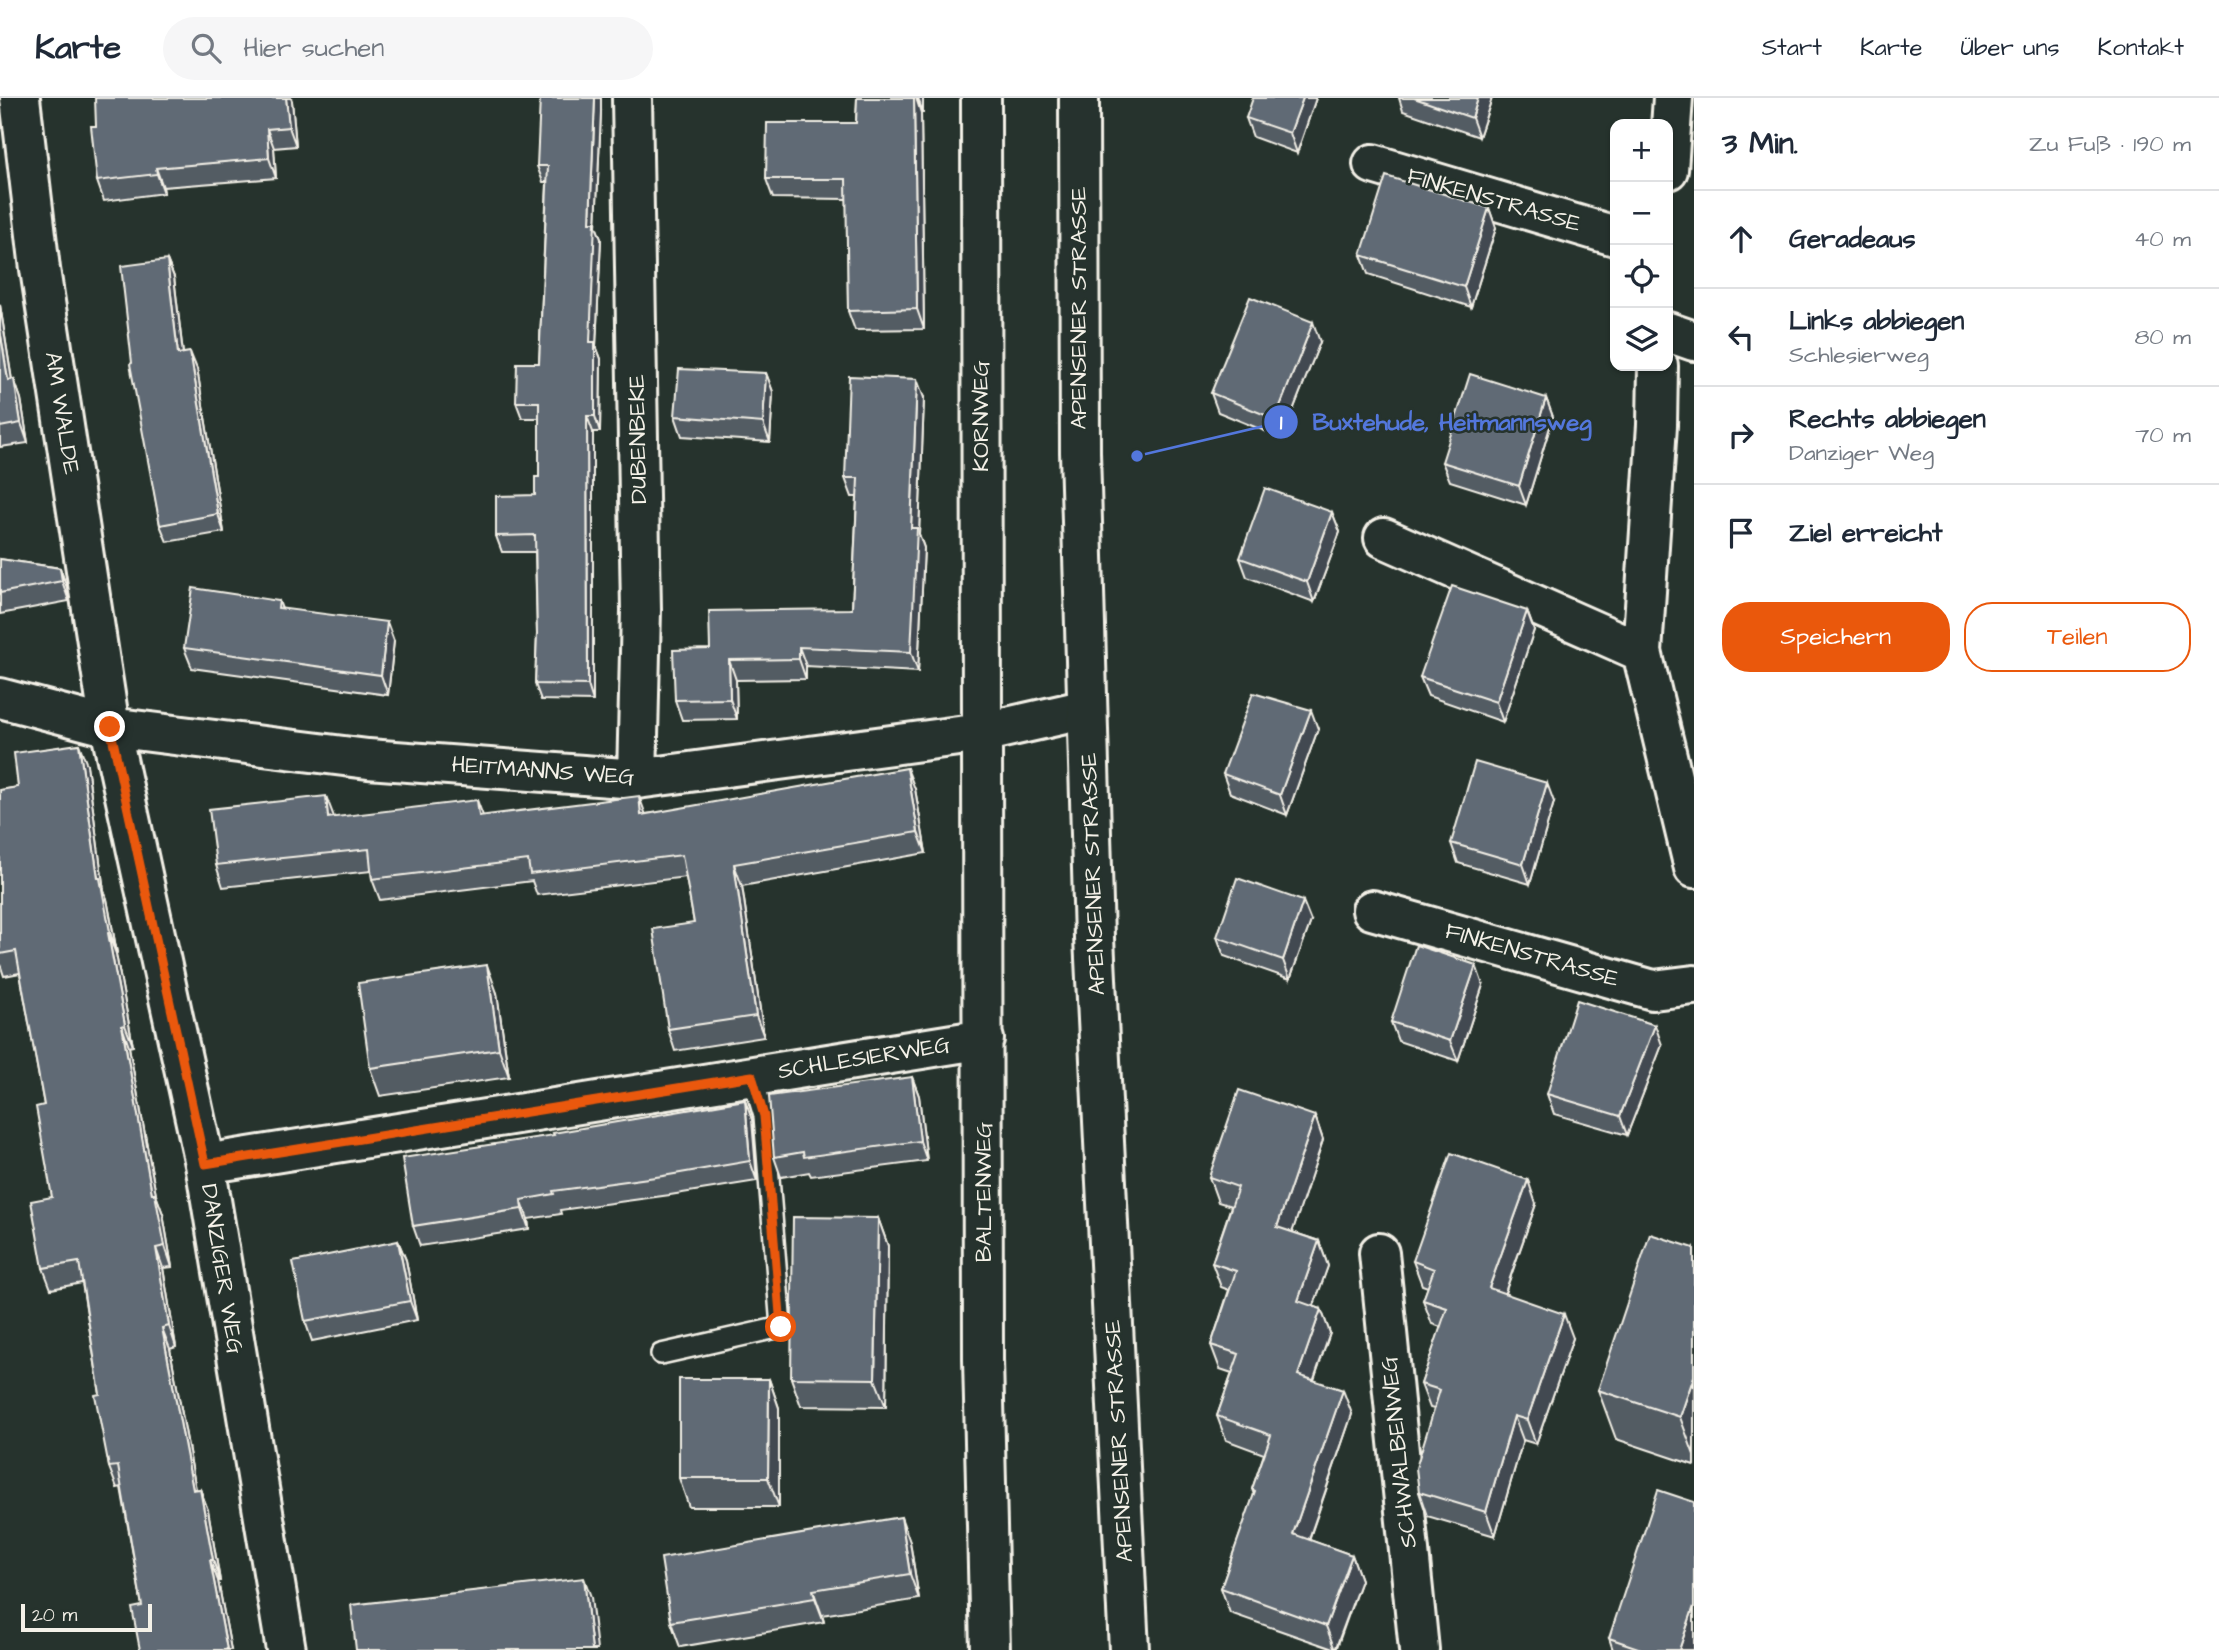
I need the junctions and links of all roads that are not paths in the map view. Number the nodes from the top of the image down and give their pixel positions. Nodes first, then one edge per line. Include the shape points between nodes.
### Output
1 (20, 98) edge
2 (632, 98) edge
3 (981, 98) edge
4 (1079, 98) edge
5 (1673, 98) edge
6 (1672, 119) edge
7 (1373, 164) dead end
8 (1610, 235) edge
9 (1673, 333) edge
10 (1694, 341) edge
11 (1658, 371) edge
12 (1384, 538) dead end
13 (1642, 652) junction
14 (0, 698) edge
15 (1087, 709) junction
16 (110, 727) junction
17 (981, 733) junction
18 (637, 779) junction
19 (1694, 868) edge
20 (1372, 910) dead end
21 (1694, 985) edge
22 (984, 1039) junction
23 (752, 1076) junction
24 (205, 1164) junction
25 (1379, 1253) dead end
26 (661, 1354) dead end
27 (286, 1650) edge
28 (990, 1650) edge
29 (1129, 1650) edge
30 (1419, 1650) edge

1 - 16 street, AM WALDE via 40,269
2 - 18 street, DUBENBEKE via 641,610
3 - 17 street, KORNWEG
4 - 15 street, APENSENER STRASSE via 1080,452
5 - 6 street
7 - 8 street, FINKENSTRASSE
9 - 10 street
11 - 13 street
12 - 13 street
13 - 19 street
14 - 16 street, HEITMANNS WEG
15 - 17 street, HEITMANNS WEG
15 - 29 street, APENSENER STRASSE
16 - 18 street, HEITMANNS WEG via 368,759
16 - 24 street, DANZIGER WEG
17 - 18 street, HEITMANNS WEG
17 - 22 street, BALTENWEG
20 - 21 street, FINKENSTRASSE via 1653,990
22 - 23 street, SCHLESIERWEG
22 - 28 street, BALTENWEG via 983,1359
23 - 24 street, SCHLESIERWEG
23 - 26 lane via 764,1116 781,1327
24 - 27 street, DANZIGER WEG
25 - 30 street, SCHWALBENWEG

